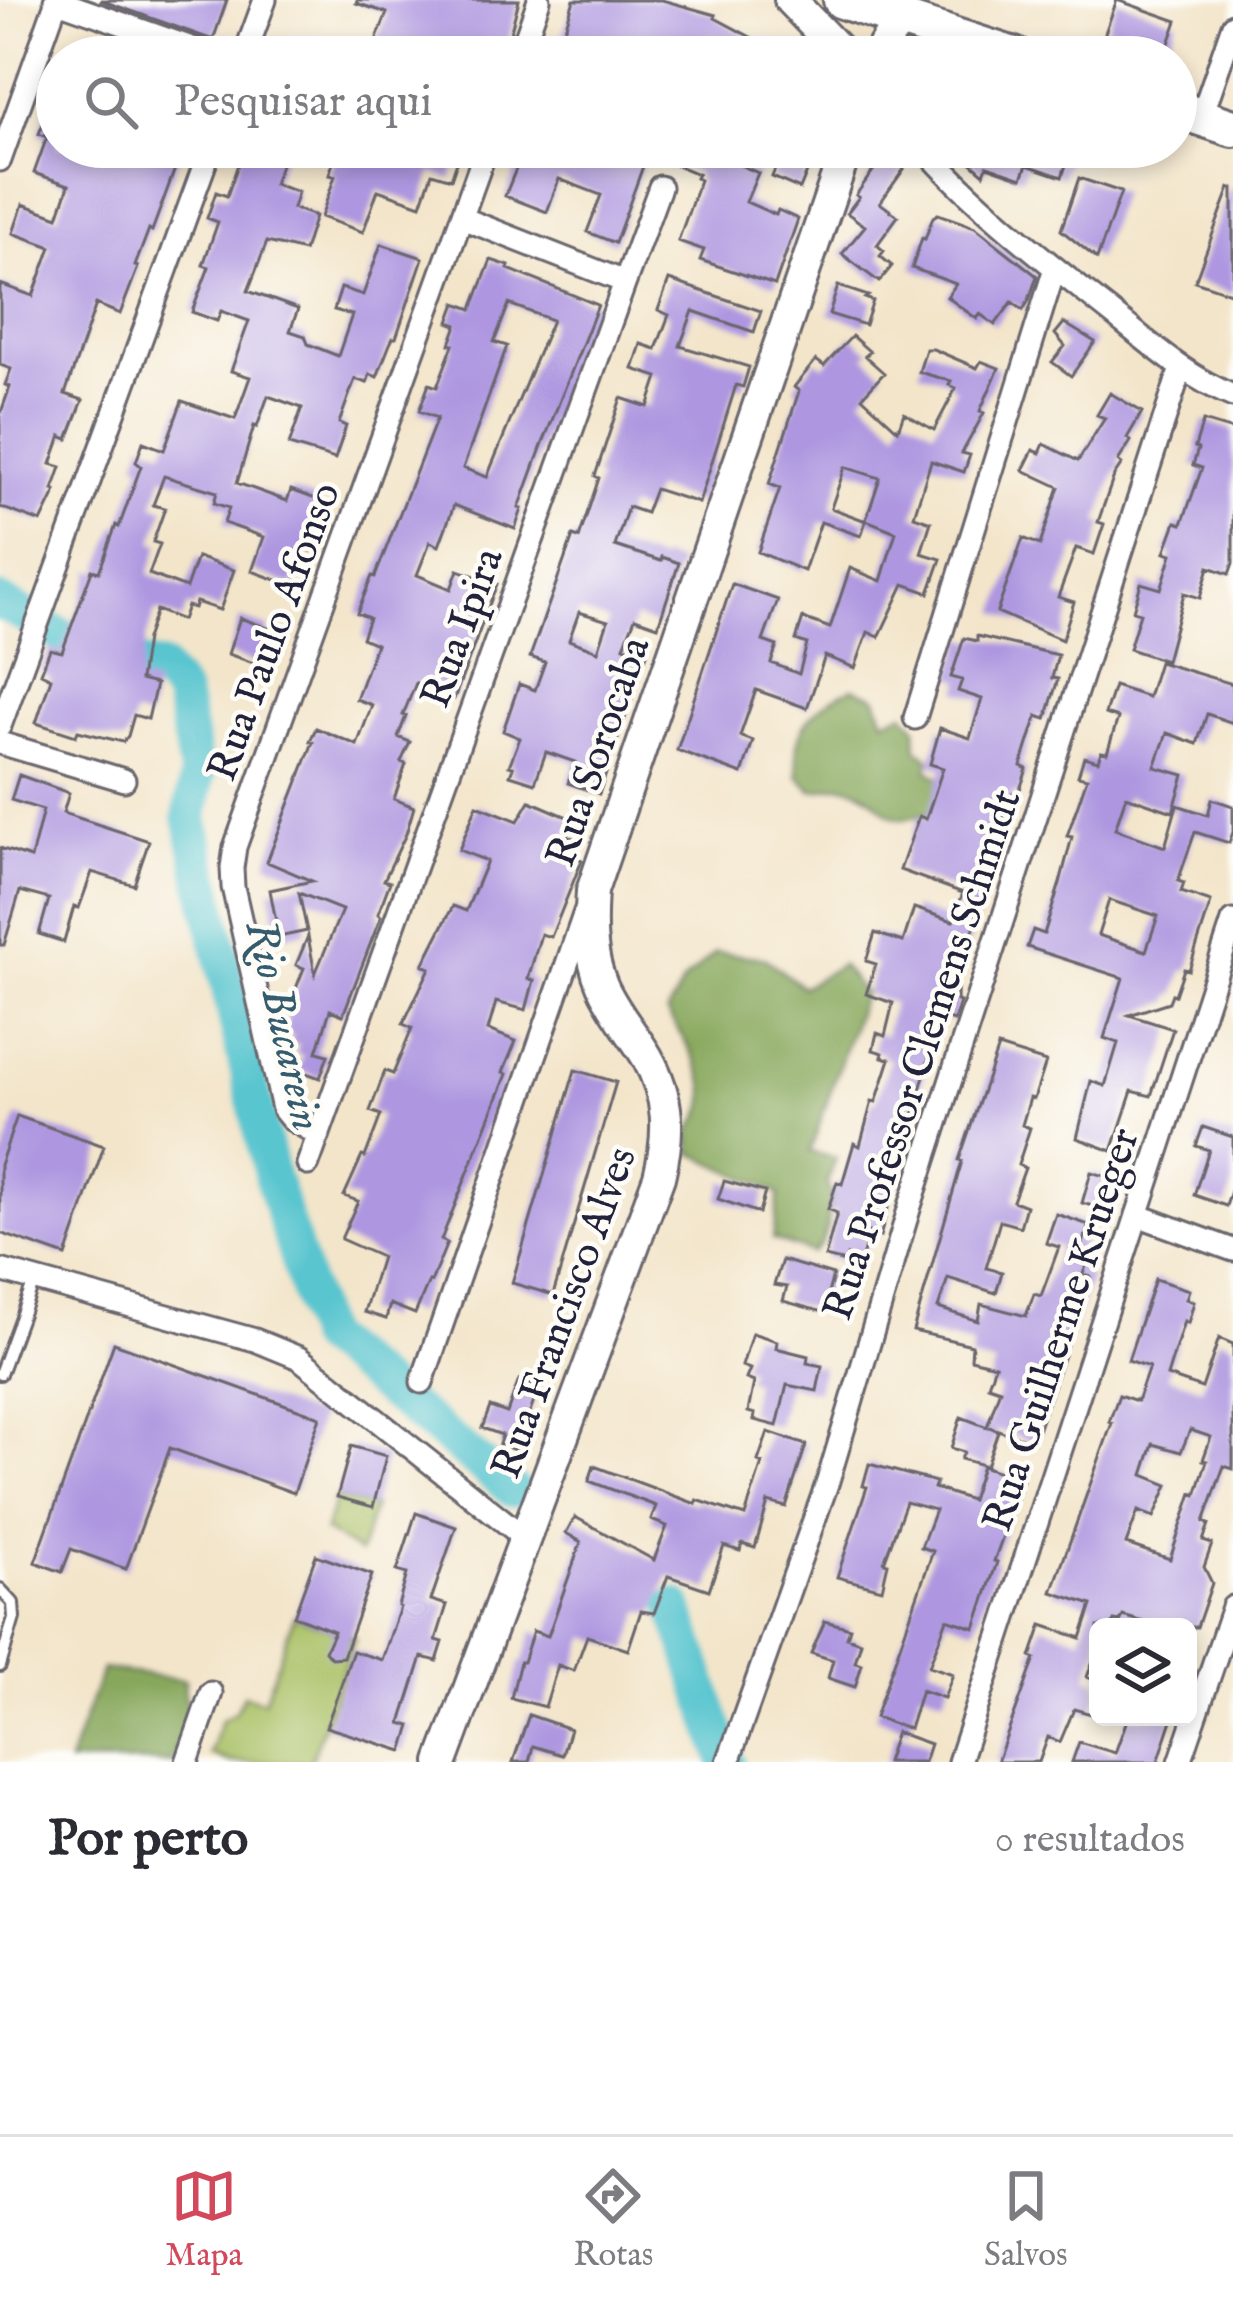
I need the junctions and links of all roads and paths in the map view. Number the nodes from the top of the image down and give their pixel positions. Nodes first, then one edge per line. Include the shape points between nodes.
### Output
1 (56, 0) edge
2 (265, 0) edge
3 (539, 0) edge
4 (790, 0) edge
5 (848, 1) edge
6 (903, 20) junction
7 (1233, 25) edge
8 (43, 36) edge
9 (158, 36) edge
10 (252, 36) edge
11 (526, 36) edge
12 (825, 36) edge
13 (888, 36) edge
14 (952, 36) edge
15 (36, 57) edge
16 (1203, 118) edge
17 (0, 160) edge
18 (203, 168) edge
19 (480, 168) edge
20 (840, 168) edge
21 (943, 168) edge
22 (660, 188) dead end
23 (462, 218) junction
24 (1055, 268) junction
25 (625, 282) junction
26 (1180, 368) junction
27 (1233, 396) edge
28 (915, 718) dead end
29 (0, 726) edge
30 (0, 743) edge
31 (124, 779) dead end
32 (592, 891) junction
33 (1233, 921) edge
34 (319, 1135) junction
35 (308, 1164) dead end
36 (1137, 1214) junction
37 (1233, 1250) edge
38 (0, 1270) edge
39 (35, 1280) junction
40 (0, 1374) edge
41 (422, 1382) dead end
42 (525, 1538) junction
43 (0, 1589) edge
44 (1233, 1607) edge
45 (0, 1666) edge
46 (212, 1693) dead end
47 (731, 1753) edge
48 (188, 1762) edge
49 (442, 1762) edge
50 (959, 1762) edge
51 (1180, 1762) edge

1 - 8 street
1 - 9 street
2 - 10 street
3 - 11 street
4 - 12 main road
5 - 6 main road
6 - 13 main road
6 - 14 main road
7 - 16 street
15 - 17 street
18 - 29 street
19 - 23 street, Rua Paulo Afonso
20 - 32 main road, Rua Sorocaba
21 - 24 street
22 - 25 street, Rua Ipira
23 - 25 street
23 - 34 street, Rua Paulo Afonso via 232,868 284,1109
24 - 26 street
24 - 28 street
25 - 34 street, Rua Ipira
26 - 27 street
26 - 47 street, Rua Professor Clemens Schmidt via 828,1480
30 - 31 street
32 - 41 street, Rua Sorocaba
32 - 42 main road, Rua Francisco Alves via 595,966 657,1078 668,1127 659,1177
33 - 36 street, Rua Guilherme Krueger
34 - 35 street, Rua Ipira
36 - 37 street
36 - 50 street, Rua Guilherme Krueger
38 - 39 street
39 - 40 lane
39 - 42 street via 299,1358
42 - 49 main road, Rua Francisco Alves
43 - 45 lane via 14,1604 14,1618
44 - 51 street
46 - 48 street

